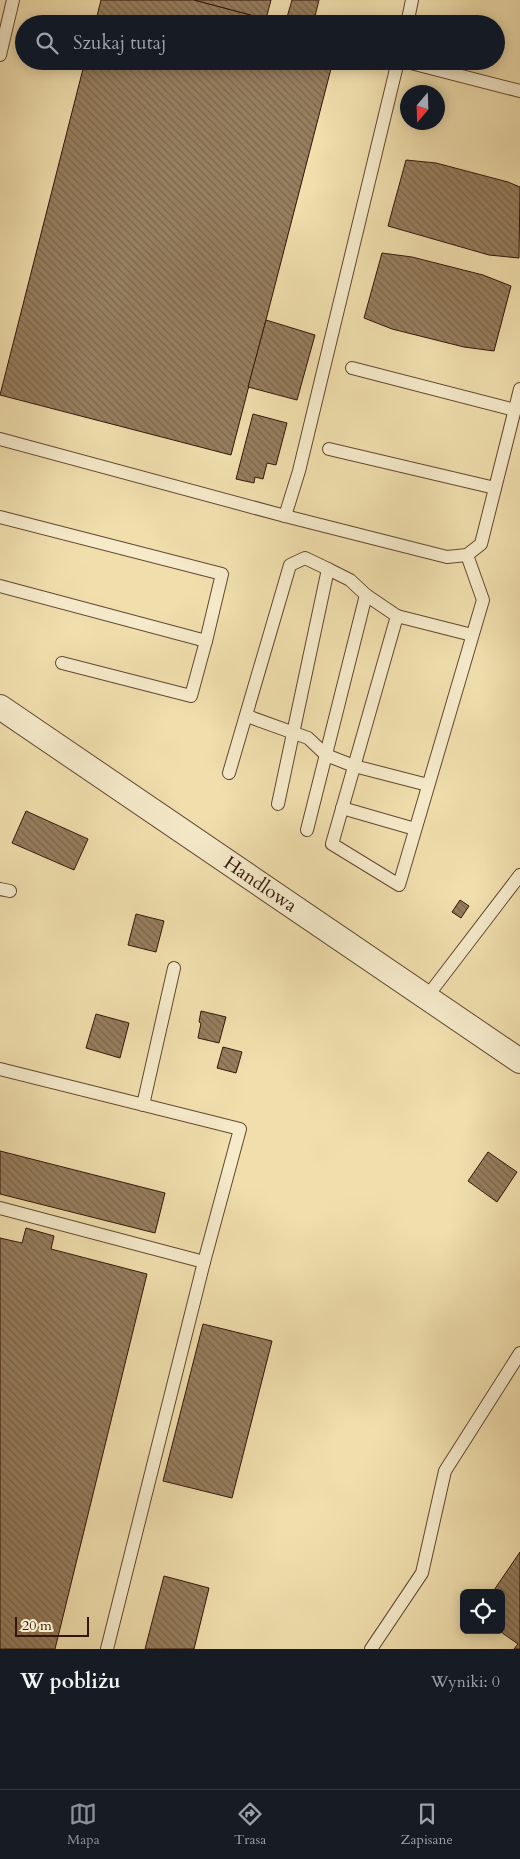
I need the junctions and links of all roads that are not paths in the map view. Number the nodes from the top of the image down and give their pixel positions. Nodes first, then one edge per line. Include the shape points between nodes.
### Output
1 (13, 0) edge
2 (412, 0) edge
3 (409, 15) edge
4 (0, 55) edge
5 (396, 70) edge
6 (438, 70) edge
7 (520, 91) edge
8 (352, 368) dead end
9 (520, 389) edge
10 (515, 410) junction
11 (0, 439) edge
12 (329, 449) dead end
13 (495, 488) junction
14 (285, 516) junction
15 (0, 517) edge
16 (467, 555) junction
17 (328, 569) junction
18 (0, 586) edge
19 (366, 595) junction
20 (398, 616) junction
21 (472, 636) junction
22 (206, 641) junction
23 (62, 664) dead end
24 (0, 707) edge
25 (247, 716) junction
26 (294, 732) junction
27 (326, 755) junction
28 (354, 766) junction
29 (229, 773) dead end
30 (428, 785) junction
31 (278, 804) dead end
32 (342, 808) junction
33 (415, 829) junction
34 (307, 830) dead end
35 (520, 875) edge
36 (174, 968) dead end
37 (426, 998) junction
38 (520, 1062) edge
39 (0, 1070) edge
40 (143, 1104) junction
41 (0, 1208) edge
42 (204, 1262) junction
43 (520, 1353) edge
44 (107, 1649) edge
45 (371, 1649) edge

1 - 4 lane
2 - 3 lane
5 - 14 lane
6 - 7 lane
8 - 10 lane
9 - 10 lane
10 - 13 lane
11 - 14 lane
12 - 13 lane
13 - 16 lane via 481,544
14 - 16 lane via 447,557
15 - 22 lane via 222,574
16 - 21 lane via 483,600
17 - 19 lane via 350,580
17 - 25 lane via 305,558 290,565
17 - 26 lane
18 - 22 lane
19 - 20 lane
19 - 27 lane
20 - 21 lane
20 - 28 lane
21 - 30 lane
22 - 23 lane via 191,696
24 - 37 street, Handlowa
25 - 26 lane
25 - 29 lane
26 - 27 lane via 308,738
26 - 31 lane
27 - 28 lane
27 - 34 lane
28 - 30 lane
28 - 32 lane
30 - 33 lane
32 - 33 lane
32 - 33 lane via 332,844 399,884
35 - 37 lane
36 - 40 lane
37 - 38 street, Handlowa
39 - 40 lane
40 - 42 lane via 240,1129
41 - 42 lane
42 - 44 lane
43 - 45 lane via 445,1471 422,1573

